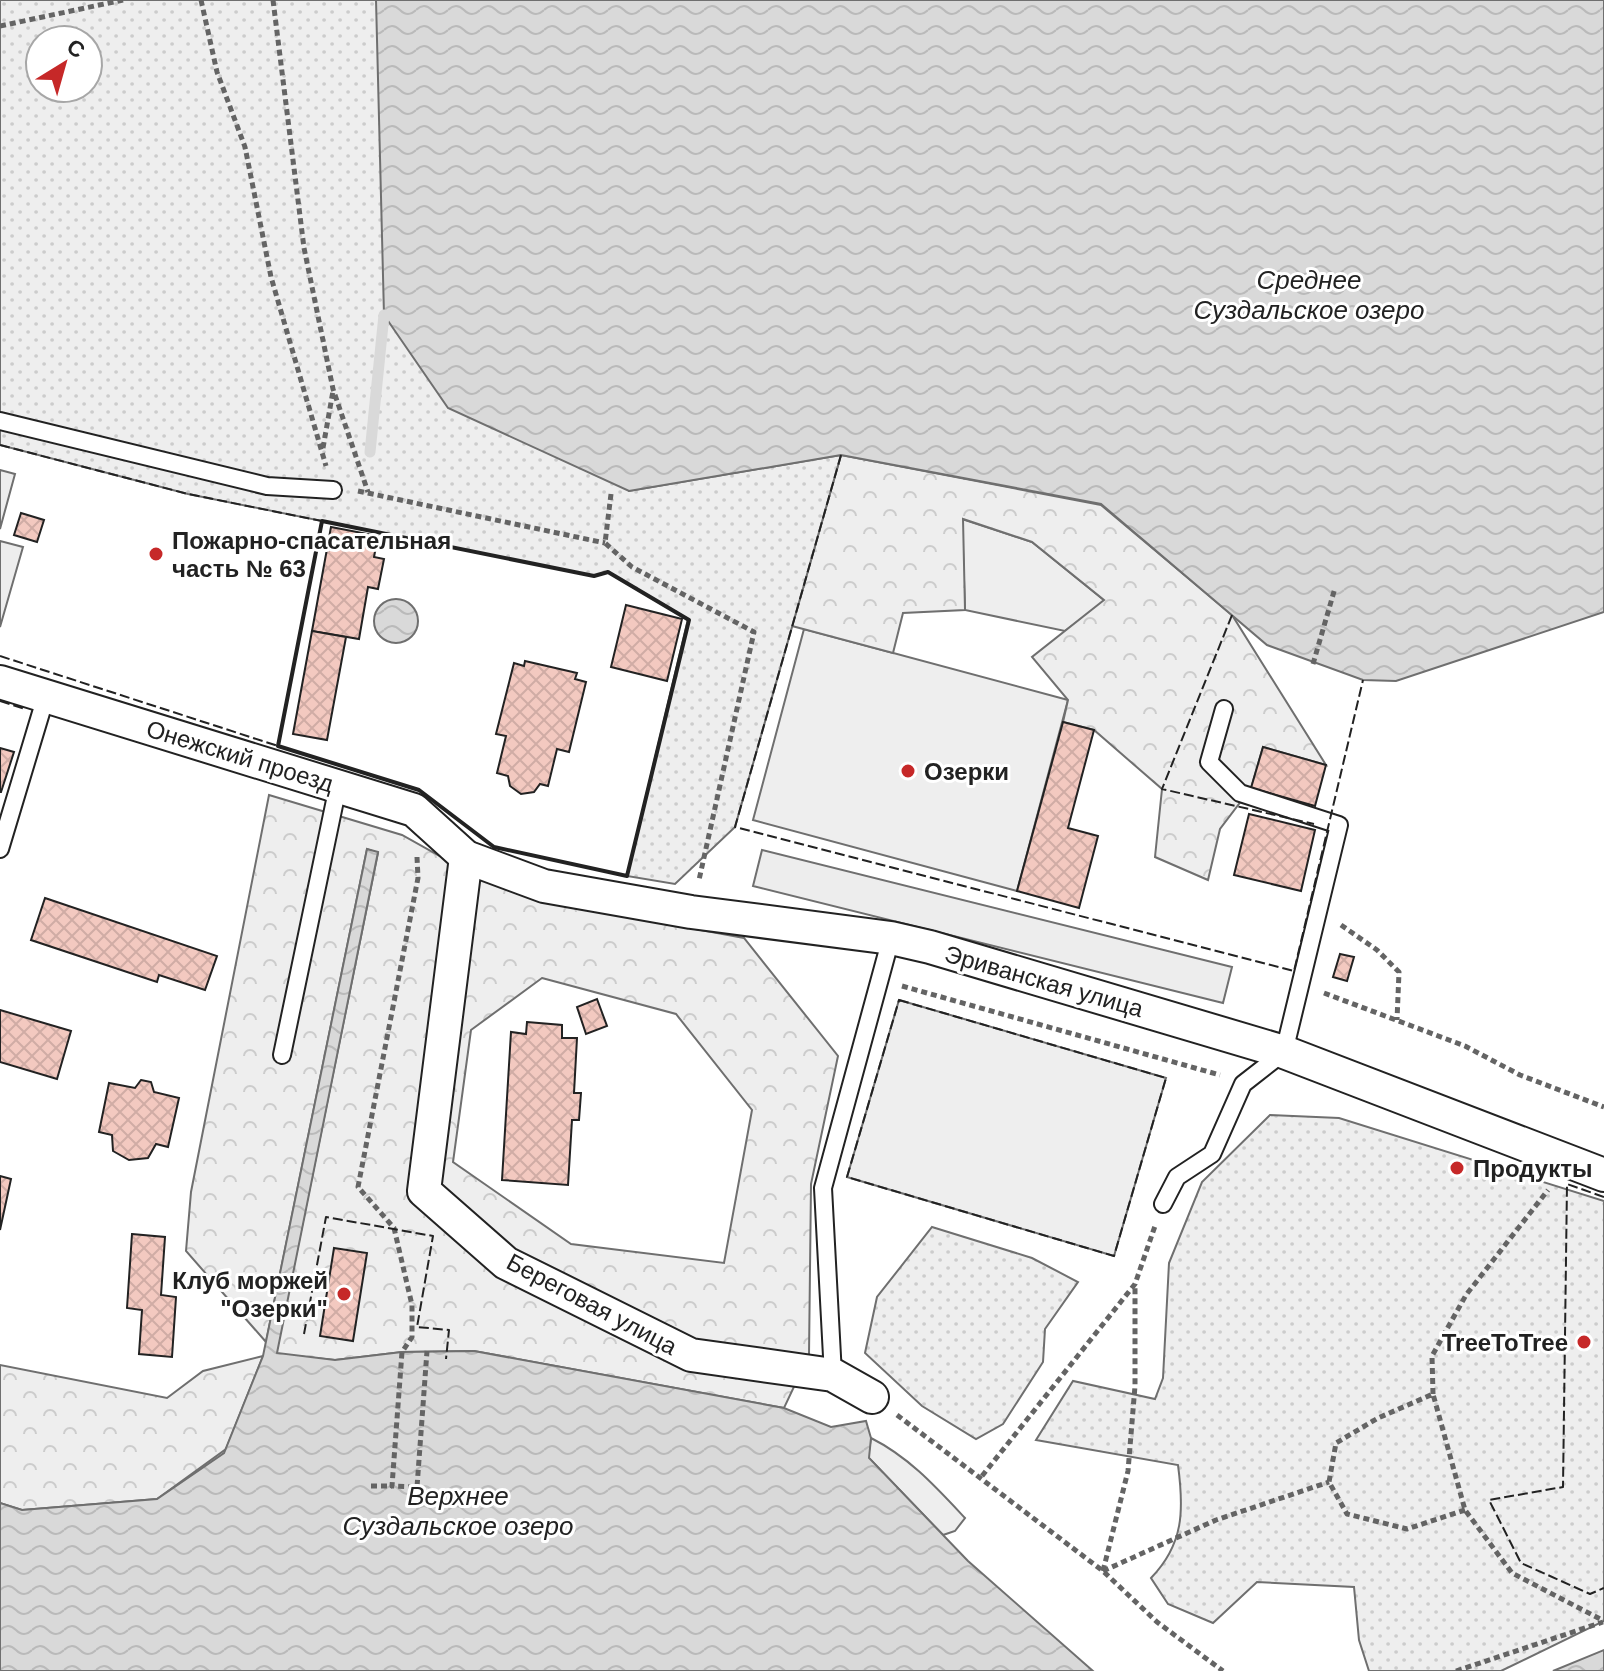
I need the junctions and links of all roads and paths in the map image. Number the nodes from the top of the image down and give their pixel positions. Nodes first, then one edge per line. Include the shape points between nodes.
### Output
1 (123, 0) edge
2 (201, 0) edge
3 (273, 0) edge
4 (0, 26) edge
5 (333, 389) junction
6 (0, 421) edge
7 (323, 453) junction
8 (333, 490) joint
9 (611, 494) dead end
10 (605, 543) junction
11 (1335, 588) dead end
12 (1313, 664) dead end
13 (0, 682) edge
14 (46, 696) junction
15 (1224, 709) dead end
16 (338, 786) junction
17 (414, 810) junction
18 (0, 849) edge
19 (466, 857) junction
20 (1318, 909) junction
21 (691, 912) junction
22 (891, 938) junction
23 (880, 980) junction
24 (1300, 985) junction
25 (1397, 1020) junction
26 (1284, 1052) junction
27 (282, 1055) dead end
28 (1243, 1084) junction
29 (1604, 1107) edge
30 (1569, 1164) junction
31 (1604, 1175) edge
32 (1163, 1204) joint
33 (1135, 1284) junction
34 (427, 1351) dead end
35 (833, 1375) junction
36 (1433, 1394) junction
37 (872, 1397) joint
38 (982, 1476) junction
39 (1329, 1482) junction
40 (371, 1486) dead end
41 (392, 1486) junction
42 (1465, 1510) junction
43 (1103, 1571) junction
44 (1604, 1621) edge
45 (1223, 1671) edge
46 (1456, 1671) edge

1 - 4 path
2 - 7 path via 217,72 245,147 271,277
3 - 5 path via 304,248
5 - 7 path
5 - 10 path via 368,492
6 - 8 lane via 267,486
7 - 8 path
9 - 10 path
10 - 21 path via 632,567 754,632
11 - 12 path
13 - 14 street, Онежский проезд
14 - 16 street, Онежский проезд
14 - 18 lane
15 - 20 lane via 1209,762 1240,793 1339,825
16 - 17 street, Онежский проезд
16 - 27 lane
17 - 19 street, Онежский проезд
17 - 41 path via 418,878 358,1187 394,1228 412,1305 412,1337 402,1352
19 - 21 street, Эриванская улица via 544,886
19 - 35 street, Береговая улица via 424,1191 506,1263 691,1355
20 - 24 lane
20 - 25 path via 1399,972
21 - 22 street, Эриванская улица
22 - 23 lane
22 - 26 street, Эриванская улица
23 - 28 path
23 - 35 lane via 823,1188
24 - 25 path
24 - 26 lane
25 - 29 path
26 - 28 lane
26 - 30 street, Эриванская улица
28 - 32 lane via 1212,1154 1177,1177
30 - 31 street, Эриванская улица
30 - 36 path via 1466,1295 1432,1356
32 - 33 path
33 - 38 path
33 - 43 path via 1128,1471
34 - 41 path via 417,1487
35 - 37 street, Береговая улица
36 - 39 path via 1336,1443
36 - 42 path
37 - 38 path
38 - 43 path
39 - 42 path via 1347,1514 1407,1529
39 - 43 path via 1216,1520
40 - 41 path
42 - 44 path via 1512,1573
43 - 45 path via 1157,1622
44 - 46 path

